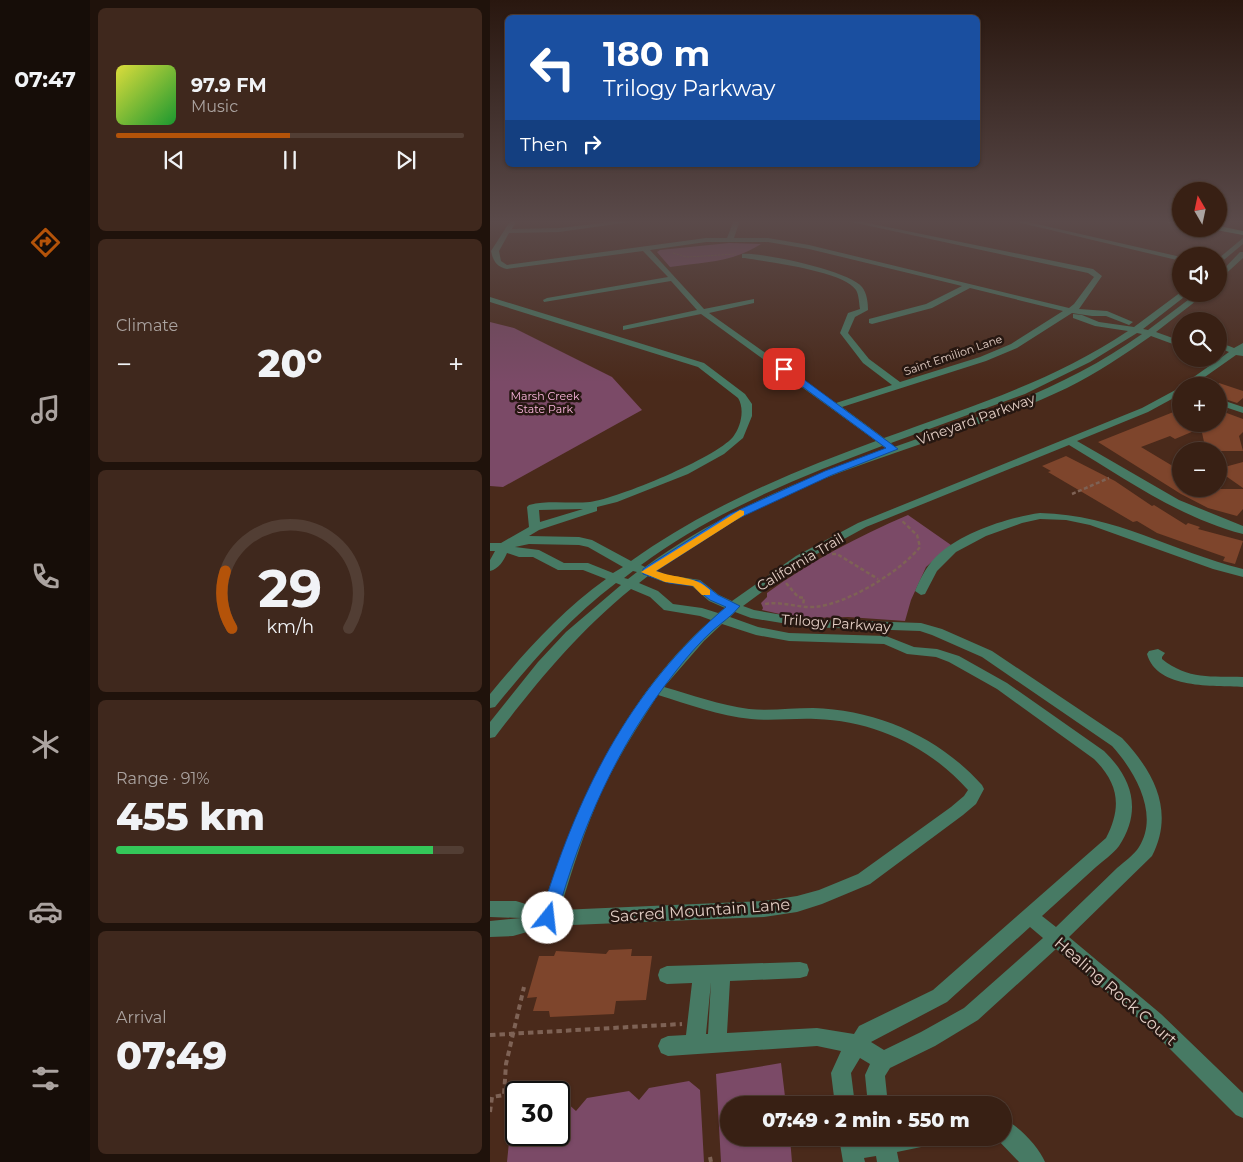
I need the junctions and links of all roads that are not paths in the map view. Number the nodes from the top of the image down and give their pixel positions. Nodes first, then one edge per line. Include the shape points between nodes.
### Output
1 (668, 274) edge
2 (831, 274) edge
3 (924, 274) edge
4 (1096, 274) edge
5 (672, 279) junction
6 (970, 285) junction
7 (490, 299) edge
8 (547, 300) dead end
9 (751, 301) dead end
10 (1176, 302) edge
11 (1189, 302) edge
12 (1069, 310) junction
13 (703, 312) junction
14 (1099, 313) junction
15 (1089, 319) junction
16 (872, 321) dead end
17 (626, 328) dead end
18 (1146, 330) junction
19 (1172, 334) edge
20 (1172, 340) edge
21 (1243, 346) edge
22 (1227, 348) edge
23 (1239, 353) edge
24 (1200, 377) edge
25 (899, 386) junction
26 (1172, 395) edge
27 (1227, 405) edge
28 (836, 406) junction
29 (1243, 410) edge
30 (1070, 441) junction
31 (889, 446) junction
32 (613, 500) junction
33 (535, 528) junction
34 (1243, 530) edge
35 (490, 546) edge
36 (503, 547) junction
37 (631, 566) junction
38 (490, 567) edge
39 (647, 572) junction
40 (1243, 573) edge
41 (616, 577) junction
42 (632, 583) junction
43 (921, 591) dead end
44 (734, 606) junction
45 (718, 619) junction
46 (945, 635) junction
47 (930, 653) junction
48 (1158, 653) dead end
49 (1243, 682) edge
50 (654, 689) junction
51 (490, 703) edge
52 (490, 733) edge
53 (490, 910) edge
54 (1031, 917) junction
55 (548, 918) junction
56 (490, 929) edge
57 (1056, 938) junction
58 (800, 970) dead end
59 (712, 973) junction
60 (667, 975) dead end
61 (717, 1042) junction
62 (695, 1044) junction
63 (857, 1044) junction
64 (668, 1046) dead end
65 (883, 1061) junction
66 (844, 1096) edge
67 (877, 1096) edge
68 (1243, 1108) edge
69 (1012, 1139) edge
70 (886, 1148) edge
71 (852, 1149) edge
72 (1034, 1162) edge

1 - 5 street
2 - 25 street via 849,280 859,288 864,310 851,315 844,333 866,361
3 - 6 street
4 - 12 street, Saint Emilion Lane via 1097,280 1077,306
5 - 8 street
5 - 13 street
6 - 12 street
6 - 16 street via 929,306
7 - 32 street via 701,365 742,396 747,404 748,416 738,438 720,452 684,472
9 - 13 street
10 - 18 street, Vineyard Parkway
11 - 18 street, Vineyard Parkway
12 - 14 street
12 - 15 street
12 - 25 street, Saint Emilion Lane via 1014,346
13 - 17 street
13 - 28 street
14 - 15 street via 1090,314
14 - 18 street via 1110,314
15 - 18 street via 1096,323
18 - 19 street
18 - 20 street
18 - 31 street, Vineyard Parkway via 1089,373 1034,399
21 - 23 street
22 - 23 street
23 - 24 street
25 - 28 street, Saint Emilion Lane
26 - 30 street, California Trail via 1145,410
27 - 29 street
28 - 31 street
30 - 34 street via 1192,512
30 - 44 street, California Trail via 892,514 810,552
31 - 37 street, Vineyard Parkway via 810,469 719,510
31 - 39 street, Vineyard Parkway via 733,516
32 - 33 street
32 - 33 street via 591,505 532,507
33 - 36 street
35 - 36 street
36 - 37 street, Trilogy Parkway via 528,540 579,541 592,544
36 - 38 street
36 - 41 street, Trilogy Parkway via 535,553 562,567 584,566
37 - 39 street, Trilogy Parkway
37 - 41 street, Vineyard Parkway
39 - 42 street, Vineyard Parkway
39 - 44 street, Trilogy Parkway via 669,580 696,583 714,598
40 - 43 street via 1178,555 1094,521 1039,516 1018,520 956,546 928,570
41 - 42 street, Trilogy Parkway
41 - 51 street, Vineyard Parkway via 533,652
42 - 45 street, Trilogy Parkway via 654,594 669,607 702,612
42 - 52 street, Vineyard Parkway via 616,594 552,656
44 - 45 street, California Trail
44 - 46 street, Trilogy Parkway via 751,614 794,622 921,627
45 - 47 street, Trilogy Parkway via 789,637 886,640 912,651
45 - 50 street, California Trail
46 - 47 street via 942,646
46 - 57 street, Trilogy Parkway via 988,654 1117,742 1137,767 1153,802 1152,838 1146,851
47 - 54 street, Trilogy Parkway via 954,659 1002,686 1099,755 1121,784 1123,821 1112,843
48 - 49 street via 1154,654 1156,662 1176,676 1191,681
50 - 55 street, California Trail via 614,749 582,817
50 - 55 street, Sacred Mountain Lane via 733,712 822,714 881,724 913,738 952,764 976,789 970,800 957,811 864,879 822,897 764,909
53 - 55 street, Sacred Mountain Lane via 516,909
54 - 57 street, Healing Rock Court
54 - 63 street, Trilogy Parkway via 940,996 866,1033
55 - 56 street, Sacred Mountain Lane via 513,928
57 - 65 street, Trilogy Parkway via 971,1014
57 - 68 street, Healing Rock Court via 1154,1020
58 - 59 street
59 - 60 street
59 - 61 street
59 - 62 street
61 - 62 street
61 - 63 street via 817,1037
62 - 64 street
63 - 65 street
63 - 66 street, Trilogy Parkway via 841,1073
65 - 67 street via 875,1075
69 - 72 street
70 - 71 street

